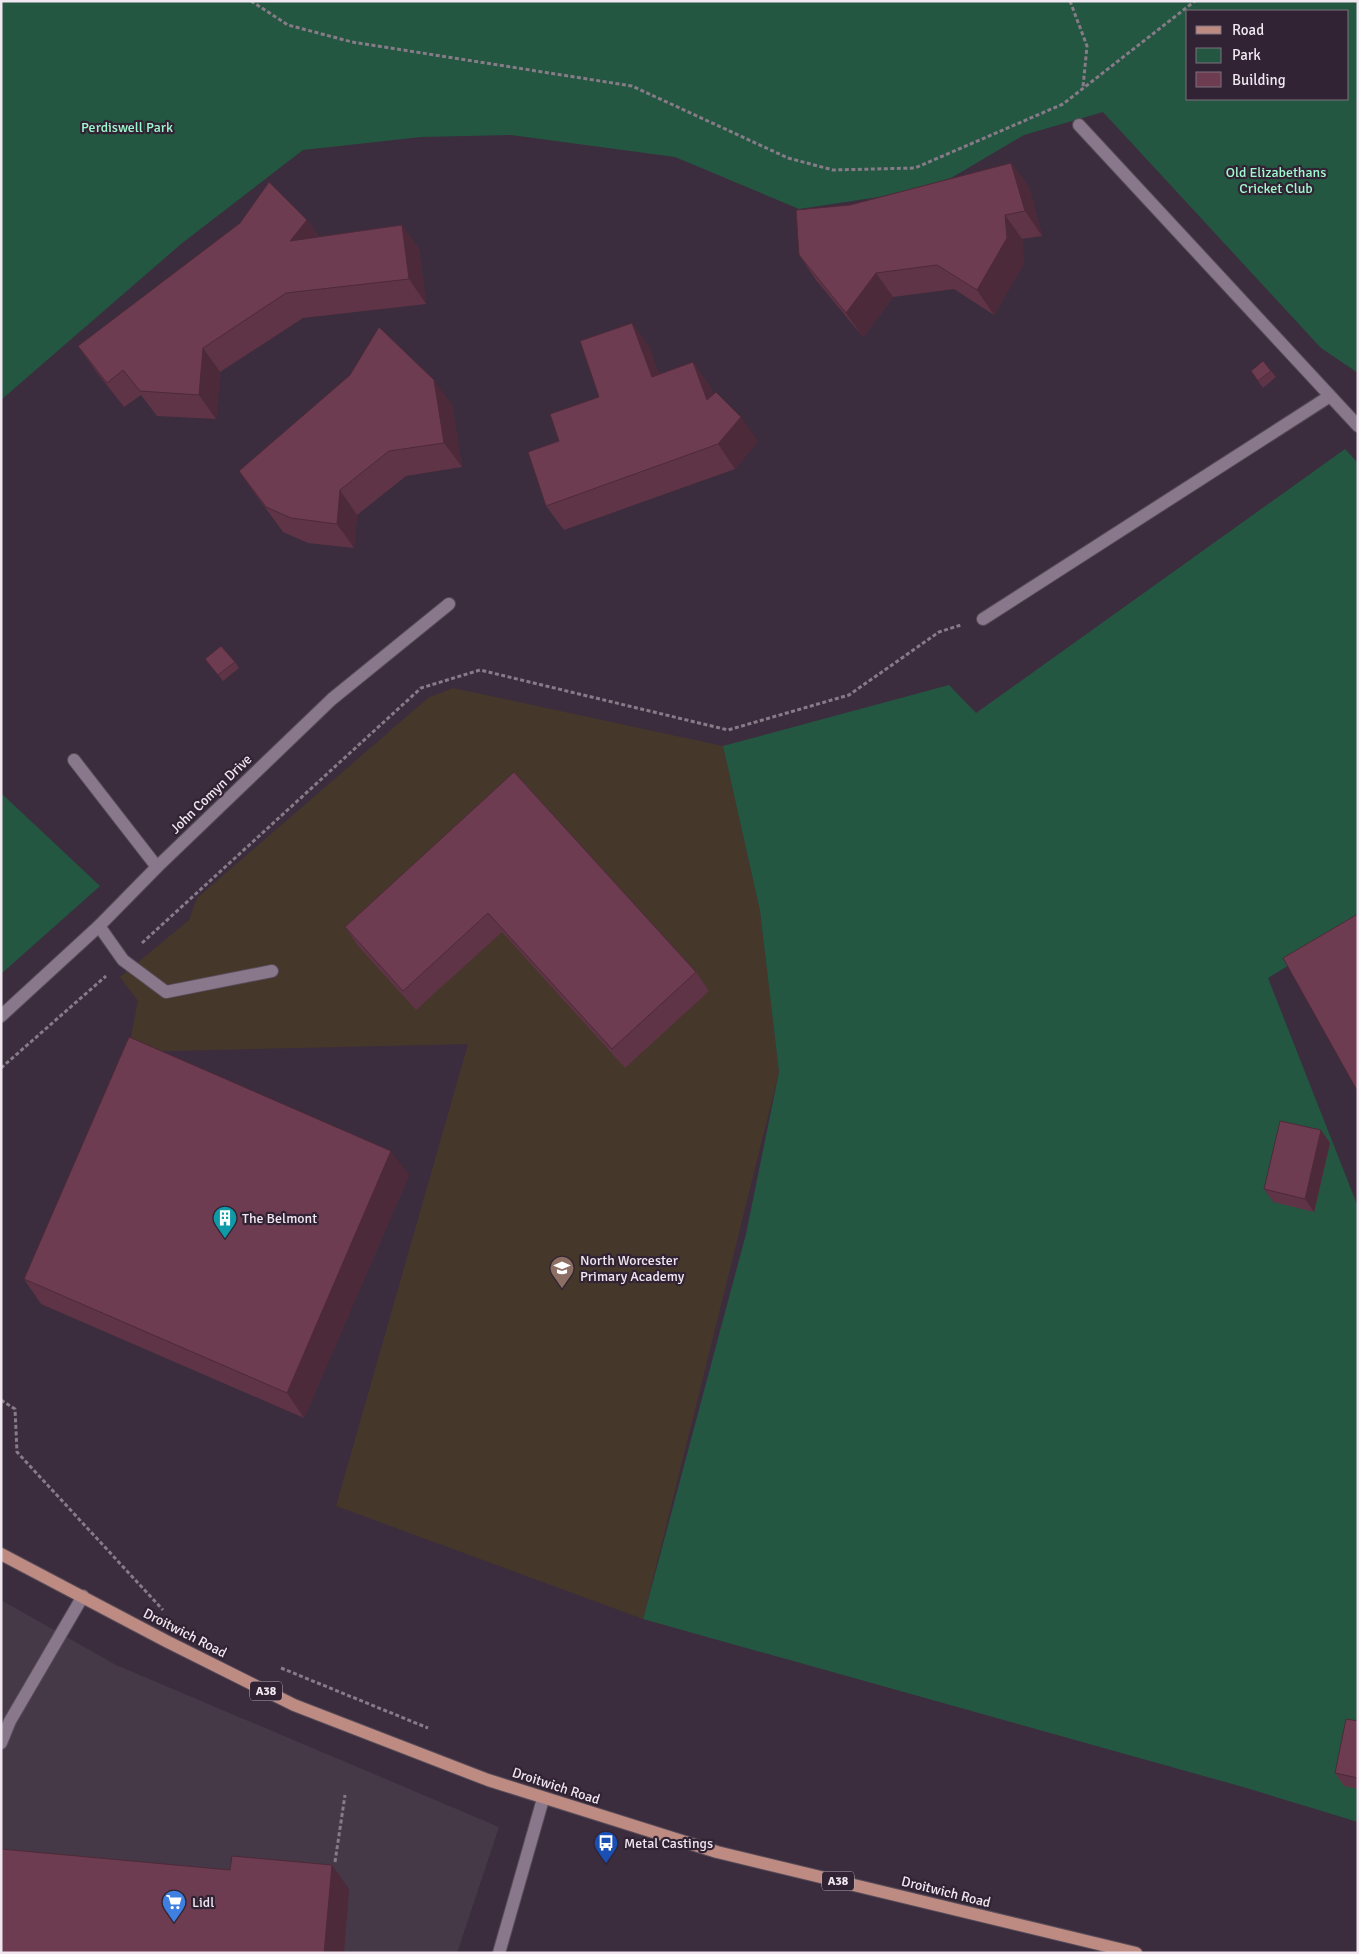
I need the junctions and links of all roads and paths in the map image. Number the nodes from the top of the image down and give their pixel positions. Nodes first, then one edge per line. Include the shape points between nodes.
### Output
1 (251, 1) edge
2 (1070, 1) edge
3 (1195, 1) edge
4 (1083, 87) junction
5 (1079, 125) dead end
6 (1330, 396) junction
7 (1358, 426) edge
8 (449, 604) dead end
9 (983, 619) joint
10 (74, 760) dead end
11 (157, 867) junction
12 (99, 926) junction
13 (123, 960) junction
14 (272, 971) dead end
15 (96, 984) dead end
16 (1, 1016) edge
17 (1, 1068) edge
18 (1, 1400) edge
19 (1, 1554) edge
20 (82, 1596) junction
21 (165, 1612) dead end
22 (277, 1667) dead end
23 (429, 1728) dead end
24 (1, 1743) edge
25 (345, 1795) dead end
26 (543, 1799) junction
27 (335, 1862) dead end
28 (499, 1953) edge
29 (1136, 1953) edge

1 - 4 path via 288,25 352,42 632,86 788,158 833,170 915,168 1063,104
2 - 4 path via 1087,46
3 - 4 path
5 - 6 street
6 - 7 street
6 - 9 street
8 - 11 street, John Comyn Drive via 332,699
9 - 13 path via 939,632 849,695 728,730 480,670 421,688
10 - 11 street
11 - 12 street, John Comyn Drive
12 - 13 street
12 - 16 street, John Comyn Drive
13 - 14 street via 166,992
15 - 17 path
18 - 21 path via 15,1409 17,1452
19 - 20 main road, Droitwich Road / A38
20 - 24 street via 10,1721
20 - 26 main road, Droitwich Road / A38 via 294,1705
22 - 23 path
25 - 27 path
26 - 28 street
26 - 29 main road, Droitwich Road / A38 via 716,1852

